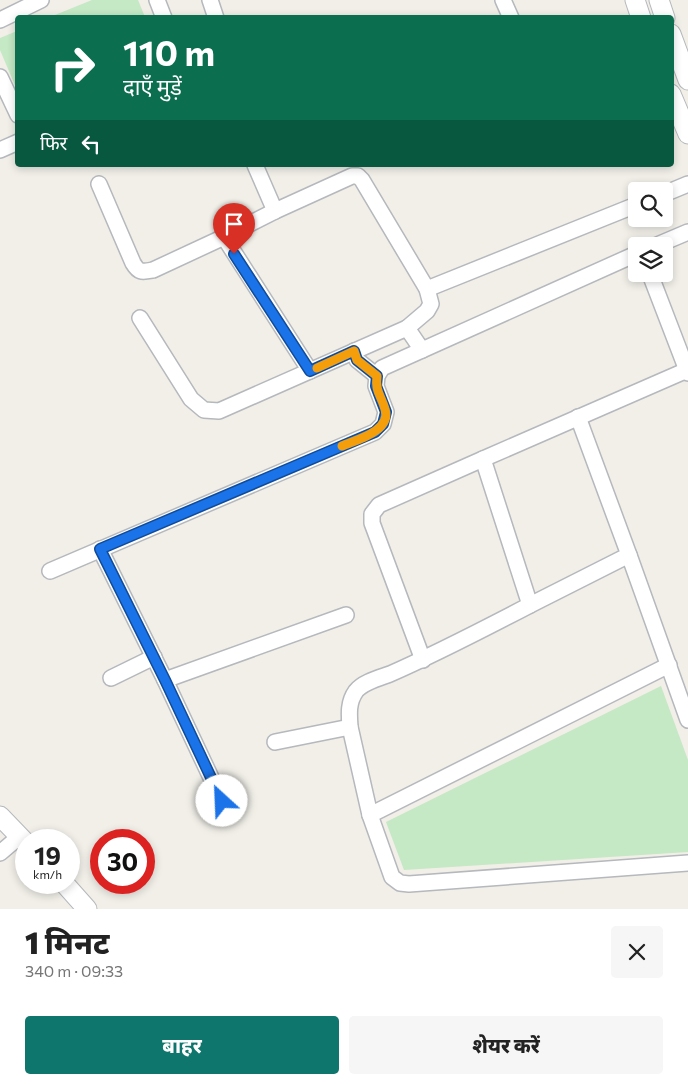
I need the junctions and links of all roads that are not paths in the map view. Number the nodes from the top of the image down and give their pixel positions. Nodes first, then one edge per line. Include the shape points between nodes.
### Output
1 (41, 0) edge
2 (157, 0) edge
3 (210, 0) edge
4 (503, 0) edge
5 (635, 0) edge
6 (659, 0) edge
7 (163, 15) edge
8 (215, 15) edge
9 (510, 15) edge
10 (641, 15) edge
11 (664, 15) edge
12 (0, 20) edge
13 (674, 42) edge
14 (0, 77) edge
15 (688, 80) edge
16 (674, 101) edge
17 (15, 110) edge
18 (688, 134) edge
19 (15, 143) edge
20 (0, 150) edge
21 (256, 167) edge
22 (98, 184) dead end
23 (688, 184) edge
24 (673, 190) edge
25 (628, 208) edge
26 (274, 211) junction
27 (688, 232) edge
28 (224, 238) junction
29 (673, 238) edge
30 (628, 258) edge
31 (653, 282) edge
32 (427, 289) junction
33 (140, 318) dead end
34 (407, 328) junction
35 (422, 350) junction
36 (354, 351) junction
37 (310, 371) junction
38 (688, 371) edge
39 (377, 376) junction
40 (578, 417) junction
41 (482, 459) junction
42 (100, 549) junction
43 (629, 555) junction
44 (50, 571) dead end
45 (530, 605) junction
46 (346, 616) dead end
47 (154, 657) junction
48 (422, 660) junction
49 (669, 665) junction
50 (110, 678) dead end
51 (165, 680) junction
52 (688, 720) edge
53 (350, 727) junction
54 (275, 742) dead end
55 (222, 801) dead end
56 (2, 815) edge
57 (370, 815) junction
58 (15, 830) edge
59 (15, 845) edge
60 (0, 853) edge
61 (688, 863) edge
62 (74, 894) edge
63 (87, 909) edge

1 - 12 street
2 - 7 street
3 - 8 street
4 - 9 street
5 - 10 street
6 - 11 street
13 - 15 street
14 - 17 street
16 - 18 street
19 - 20 street
21 - 26 street
22 - 28 street via 133,263 143,272
23 - 24 street
25 - 32 street
26 - 28 street
26 - 32 street via 358,176
27 - 29 street
28 - 37 street
30 - 35 street
31 - 38 street
32 - 34 street via 431,304
33 - 37 street via 191,399 204,410 219,411
34 - 35 street
34 - 36 street
35 - 39 street via 382,368
36 - 37 street
36 - 39 street via 357,360
38 - 40 street
39 - 42 street via 376,386 386,412 383,424 375,432
40 - 41 street
40 - 43 street
41 - 45 street
41 - 48 street via 379,505 372,514 372,523
42 - 44 street
42 - 47 street
43 - 45 street
43 - 49 street
45 - 48 street
46 - 51 street
47 - 50 street
47 - 51 street
48 - 53 street via 357,689 350,702
49 - 52 street
49 - 57 street
51 - 55 street
53 - 54 street
53 - 57 street
56 - 58 street
57 - 61 street via 392,876 400,883
59 - 60 street
62 - 63 street

